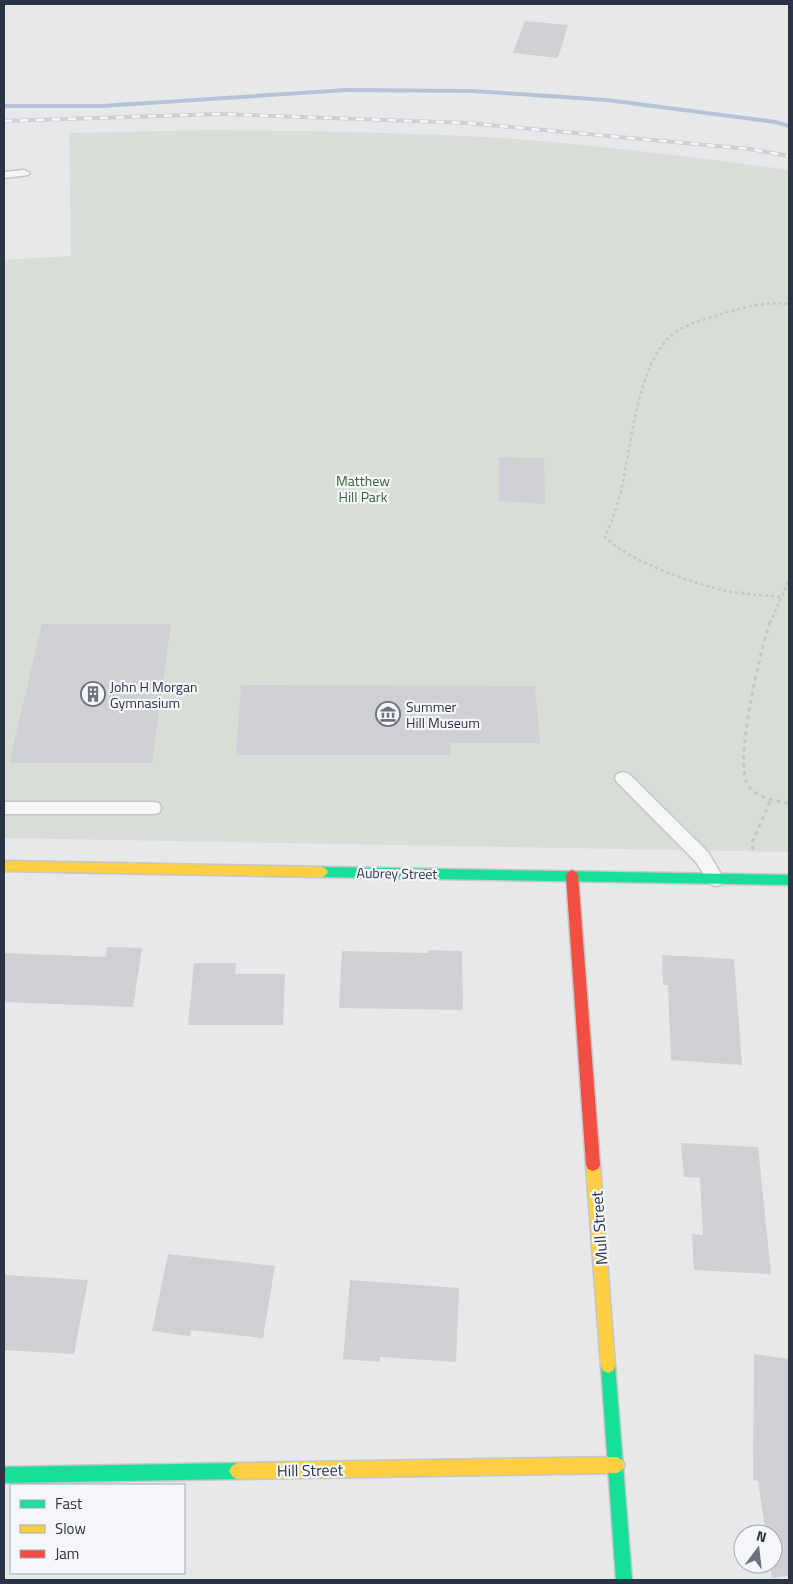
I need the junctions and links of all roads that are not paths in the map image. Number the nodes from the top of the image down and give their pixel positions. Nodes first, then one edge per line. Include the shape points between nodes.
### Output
1 (24, 173) dead end
2 (4, 175) edge
3 (623, 778) dead end
4 (4, 808) edge
5 (152, 808) dead end
6 (4, 866) edge
7 (572, 875) junction
8 (716, 879) junction
9 (789, 880) edge
10 (617, 1466) junction
11 (4, 1475) edge
12 (624, 1580) edge

1 - 2 lane
3 - 8 lane via 702,857
4 - 5 lane
6 - 7 street, Aubrey Street
7 - 8 street, Aubrey Street
7 - 10 street, Mull Street
8 - 9 street, Aubrey Street
10 - 11 street, Hill Street
10 - 12 street, Mull Street

